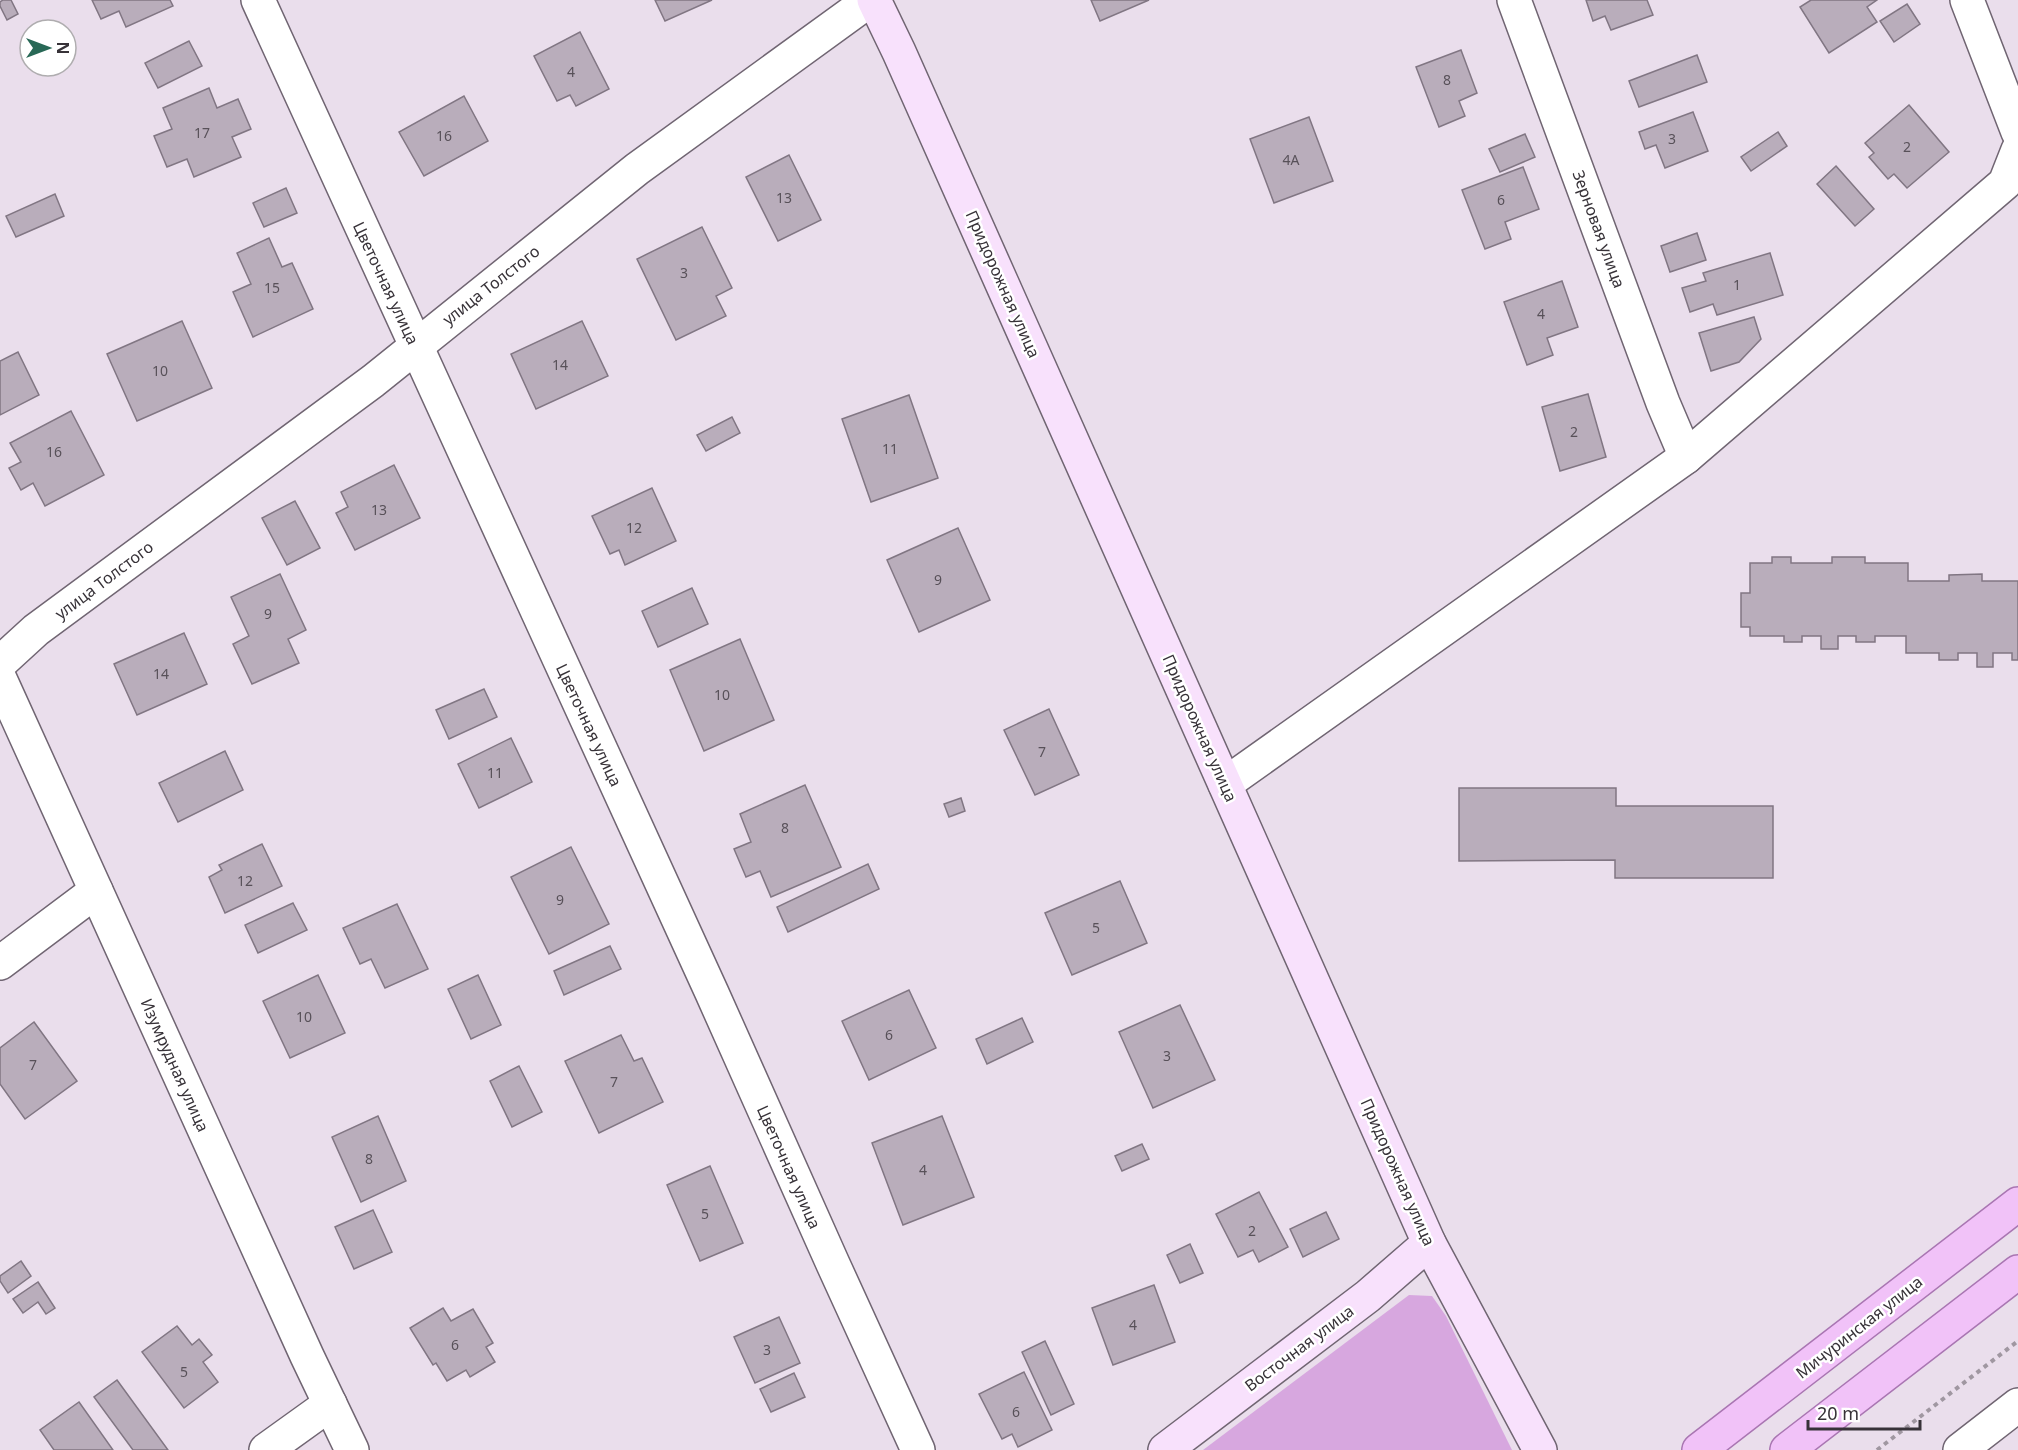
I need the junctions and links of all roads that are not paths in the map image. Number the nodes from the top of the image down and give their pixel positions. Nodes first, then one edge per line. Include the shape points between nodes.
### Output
1 (258, 0) edge
2 (872, 0) edge
3 (1514, 0) edge
4 (1967, 0) edge
5 (2018, 132) edge
6 (2018, 150) edge
7 (415, 346) junction
8 (1686, 457) junction
9 (0, 663) edge
10 (0, 679) edge
11 (1225, 784) junction
12 (96, 891) junction
13 (0, 963) edge
14 (2018, 1204) edge
15 (1429, 1243) junction
16 (2018, 1272) edge
17 (330, 1404) junction
18 (2018, 1405) edge
19 (266, 1450) edge
20 (352, 1450) edge
21 (918, 1450) edge
22 (1165, 1450) edge
23 (1540, 1450) edge
24 (1699, 1450) edge
25 (1787, 1450) edge
26 (1960, 1450) edge

1 - 7 street, Цветочная улица
2 - 7 street, улица Толстого via 637,169
2 - 11 street, Придорожная улица via 899,52
3 - 8 street, Зерновая улица
4 - 5 street
6 - 8 street via 2005,183
7 - 9 street, улица Толстого via 36,630
7 - 21 street, Цветочная улица
8 - 11 street
10 - 12 street, Изумрудная улица
11 - 15 street, Придорожная улица
12 - 13 street
12 - 17 street, Изумрудная улица
14 - 24 main road, Мичуринская улица
15 - 22 street, Восточная улица via 1368,1296
15 - 23 street, Придорожная улица
16 - 25 main road
17 - 19 street
17 - 20 street, Изумрудная улица
18 - 26 street

